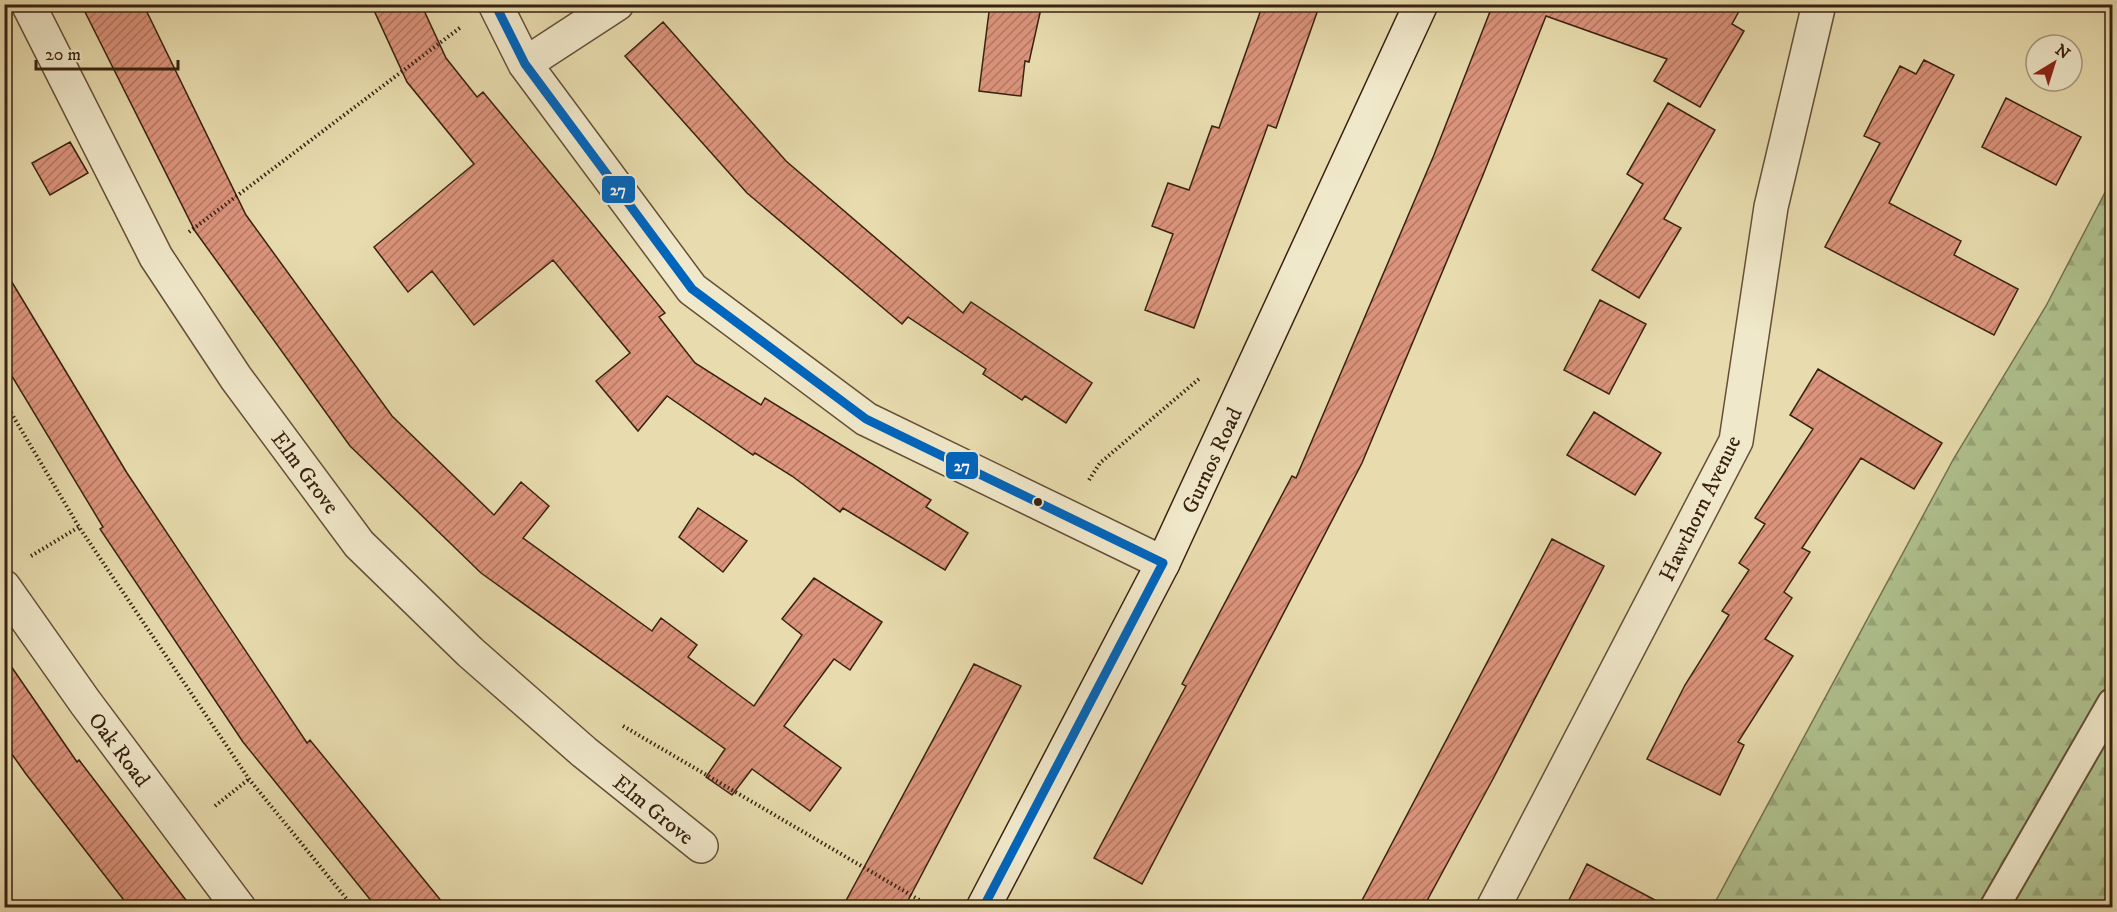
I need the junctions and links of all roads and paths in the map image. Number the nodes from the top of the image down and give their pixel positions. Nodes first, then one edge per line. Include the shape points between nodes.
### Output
1 (28, 4) edge
2 (495, 4) edge
3 (617, 4) edge
4 (1421, 4) edge
5 (1819, 4) edge
6 (462, 26) dead end
7 (525, 64) junction
8 (156, 258) junction
9 (1255, 364) junction
10 (4, 401) edge
11 (1065, 516) junction
12 (79, 526) junction
13 (23, 560) dead end
14 (1163, 563) junction
15 (4, 587) edge
16 (2112, 703) edge
17 (584, 752) junction
18 (701, 846) dead end
19 (239, 908) edge
20 (354, 908) edge
21 (933, 908) edge
22 (983, 908) edge
23 (1493, 908) edge
24 (1994, 908) edge

1 - 8 street, Elm Grove
2 - 7 street
3 - 7 street
4 - 9 street, Gurnos Road
5 - 23 street, Hawthorn Avenue via 1771,207 1736,441
6 - 8 path
7 - 11 street via 692,289 866,419
8 - 17 street, Elm Grove via 236,378 359,544 470,652
9 - 11 path via 1215,366 1100,463
9 - 14 street, Gurnos Road
10 - 12 path
11 - 14 street
12 - 13 path
12 - 20 path via 249,779
14 - 22 street, Gurnos Road
15 - 19 street, Oak Road
16 - 24 lane
17 - 18 street, Elm Grove
17 - 21 path via 613,720

